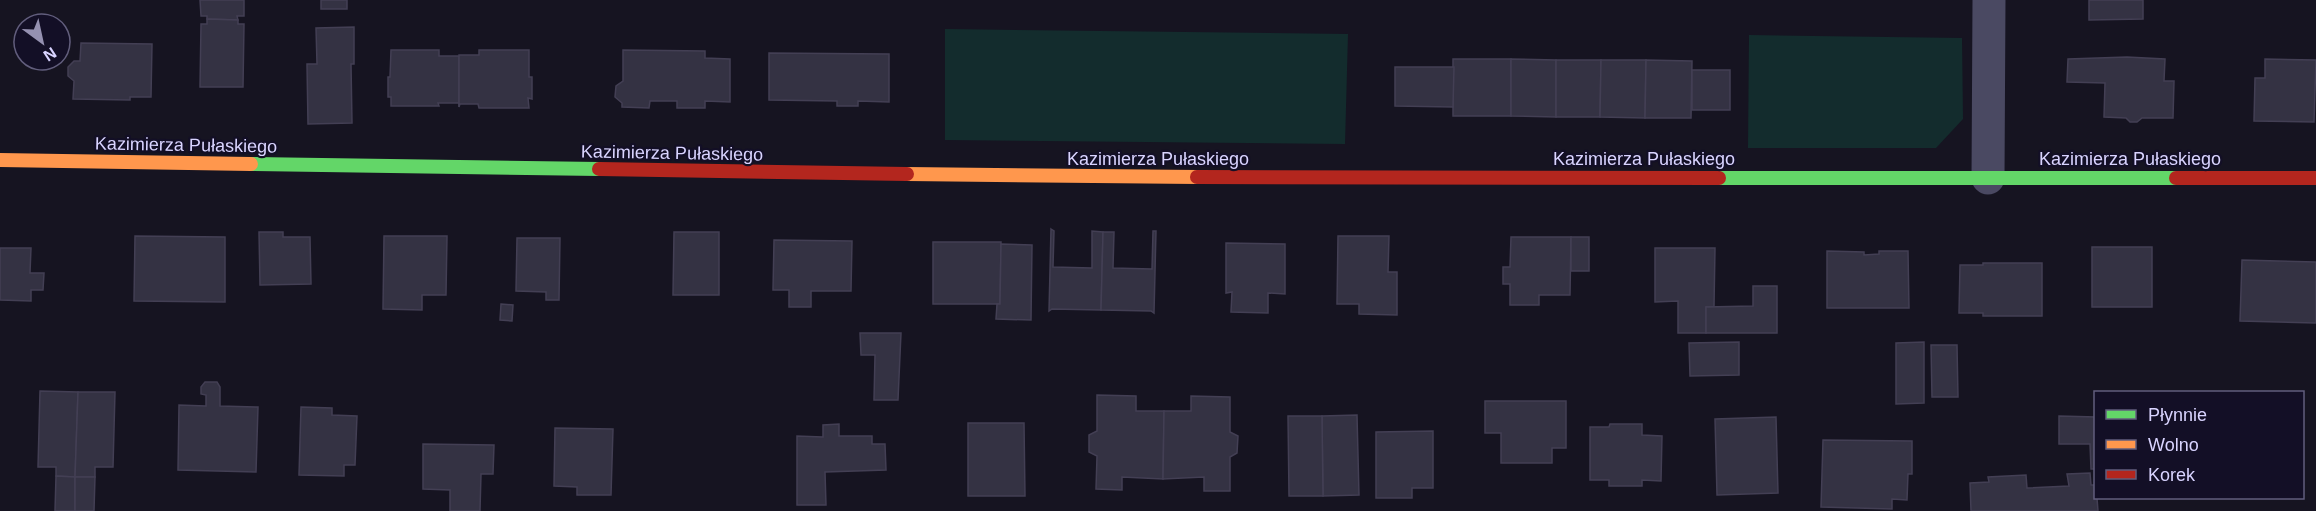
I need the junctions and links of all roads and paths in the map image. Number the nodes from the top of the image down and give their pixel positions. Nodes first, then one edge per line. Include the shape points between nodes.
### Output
1 (1989, 0) edge
2 (0, 160) edge
3 (1988, 178) junction
4 (2316, 178) edge

1 - 3 street
2 - 3 street, Kazimierza Pułaskiego via 1082,177
3 - 4 street, Kazimierza Pułaskiego

